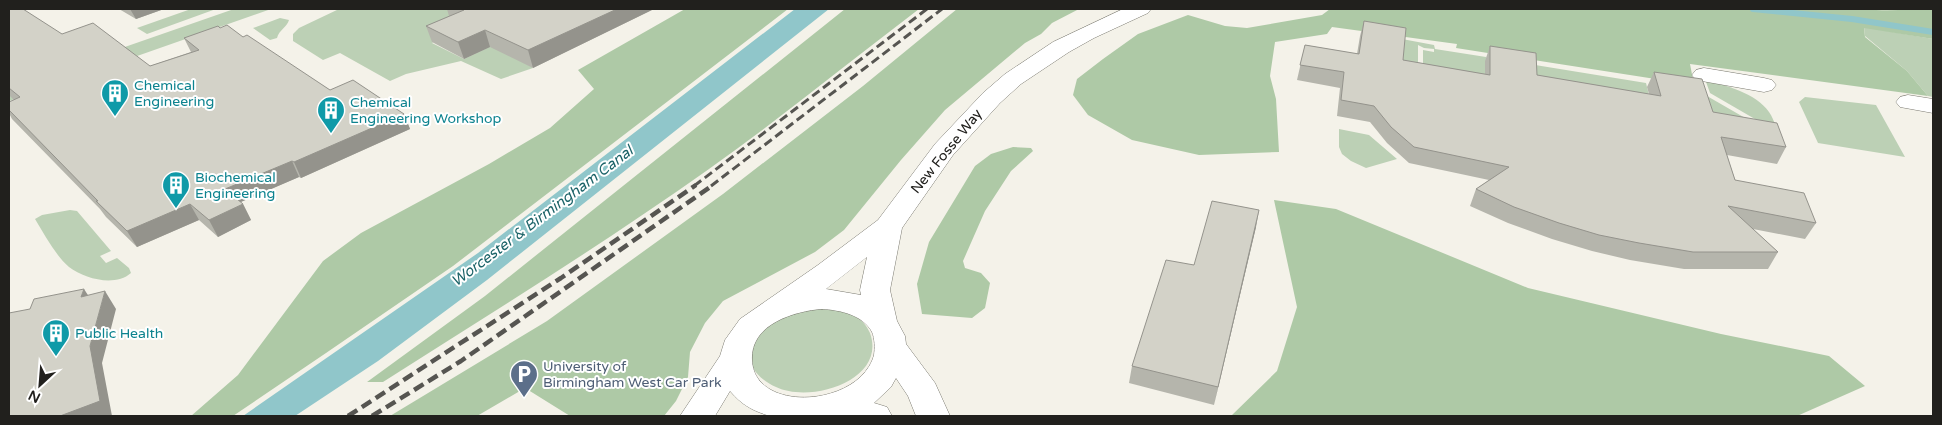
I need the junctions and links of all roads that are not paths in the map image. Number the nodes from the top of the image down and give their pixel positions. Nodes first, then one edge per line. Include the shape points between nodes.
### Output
1 (1141, 9) edge
2 (1704, 75) dead end
3 (1764, 85) dead end
4 (1908, 102) dead end
5 (1933, 106) edge
6 (888, 226) junction
7 (775, 309) junction
8 (887, 336) junction
9 (735, 358) junction
10 (811, 411) edge
11 (697, 416) edge
12 (875, 416) edge
13 (933, 416) edge

1 - 6 street, New Fosse Way via 1065,43 1014,78 974,114 950,142
2 - 3 street
4 - 5 street
6 - 7 street, New Fosse Way via 827,275
6 - 8 street, New Fosse Way via 875,290
7 - 8 street, New Fosse Way via 814,299 841,300 864,308
7 - 9 street, New Fosse Way via 746,331
8 - 10 street via 889,363 876,383 851,400
8 - 13 street via 923,392
9 - 10 street via 737,374 753,395 775,406
9 - 11 street, New Fosse Way
10 - 12 street

